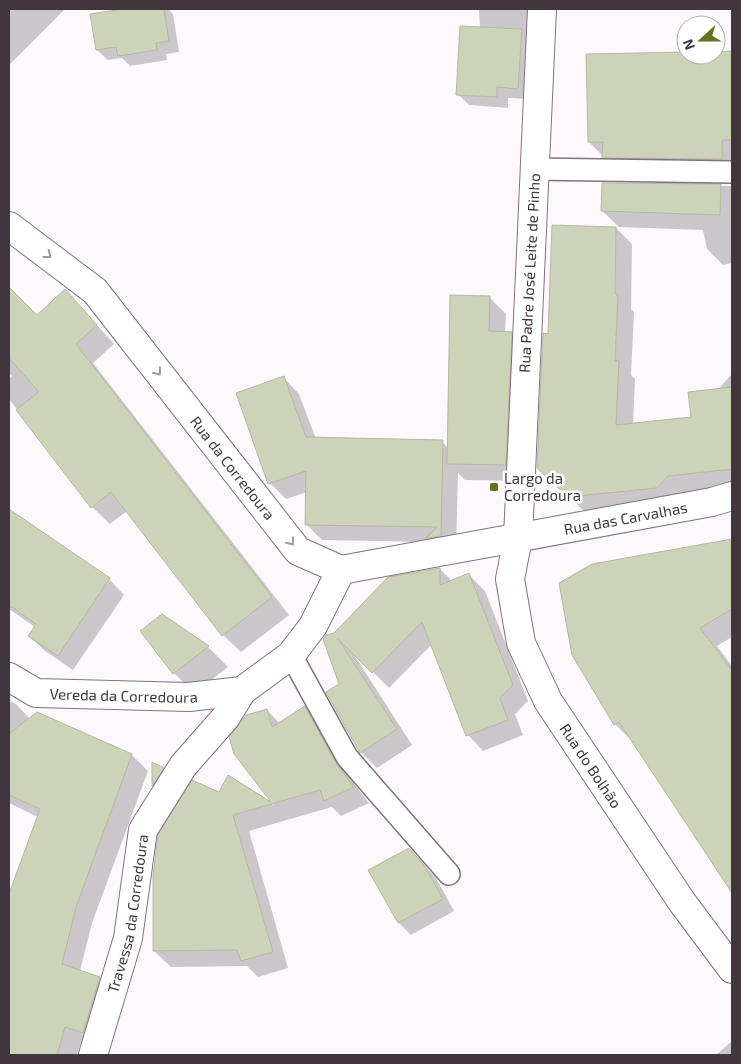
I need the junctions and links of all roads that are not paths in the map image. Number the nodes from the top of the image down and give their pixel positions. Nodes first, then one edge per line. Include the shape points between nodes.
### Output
1 (542, 9) edge
2 (534, 169) junction
3 (732, 172) edge
4 (9, 226) edge
5 (732, 496) edge
6 (518, 538) junction
7 (341, 570) junction
8 (292, 654) junction
9 (9, 677) edge
10 (242, 691) junction
11 (449, 874) dead end
12 (732, 969) edge
13 (93, 1055) edge

1 - 2 street, Rua Padre José Leite de Pinho
2 - 3 lane
2 - 6 street, Rua Padre José Leite de Pinho
4 -> 7 street, Rua da Corredoura via 95,291 298,551
5 - 6 street, Rua das Carvalhas
6 - 7 street
6 - 12 street, Rua do Bolhão via 510,579 521,643 548,701 682,902
7 - 8 street, Travessa da Corredoura via 313,626
8 - 10 street, Travessa da Corredoura
8 - 11 lane via 347,757
9 - 10 street, Vereda da Corredoura via 36,692 189,697
10 - 13 street, Travessa da Corredoura via 226,717 183,766 143,830 128,938

